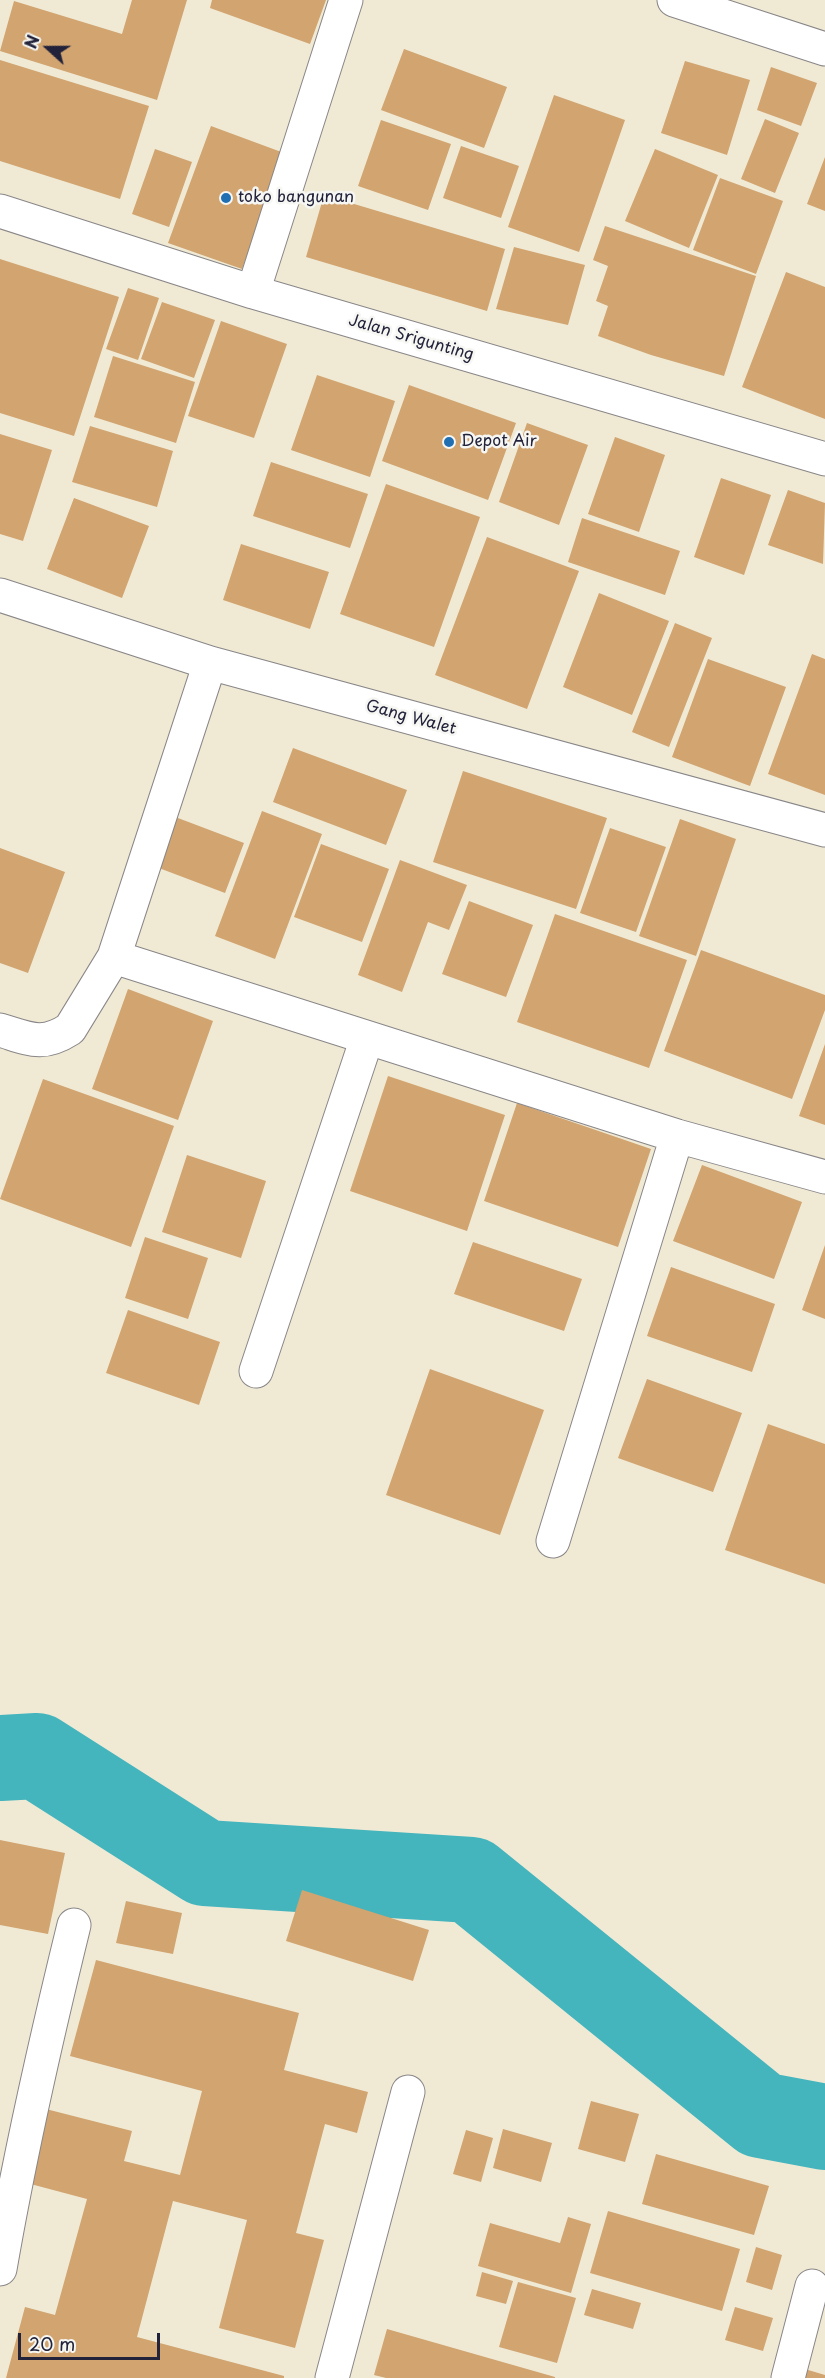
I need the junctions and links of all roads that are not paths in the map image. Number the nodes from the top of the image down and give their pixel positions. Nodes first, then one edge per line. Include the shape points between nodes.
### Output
1 (346, 0) edge
2 (674, 0) edge
3 (825, 49) edge
4 (0, 211) edge
5 (253, 292) junction
6 (825, 459) edge
7 (0, 595) edge
8 (210, 663) junction
9 (825, 830) edge
10 (114, 957) junction
11 (0, 1030) edge
12 (367, 1038) junction
13 (677, 1136) junction
14 (825, 1177) edge
15 (256, 1371) dead end
16 (553, 1541) dead end
17 (74, 1925) dead end
18 (408, 2092) dead end
19 (0, 2269) edge
20 (812, 2286) dead end
21 (332, 2378) edge
22 (788, 2378) edge

1 - 5 street
2 - 3 street
4 - 5 street, Jalan Srigunting
5 - 6 street, Jalan Srigunting
7 - 8 street, Gang Walet
8 - 9 street, Gang Walet
8 - 10 street
10 - 11 street via 70,1029 58,1037 37,1041
10 - 12 street
12 - 13 street
12 - 15 street
13 - 14 street
13 - 16 street
17 - 19 street via 38,2074
18 - 21 street
20 - 22 street

